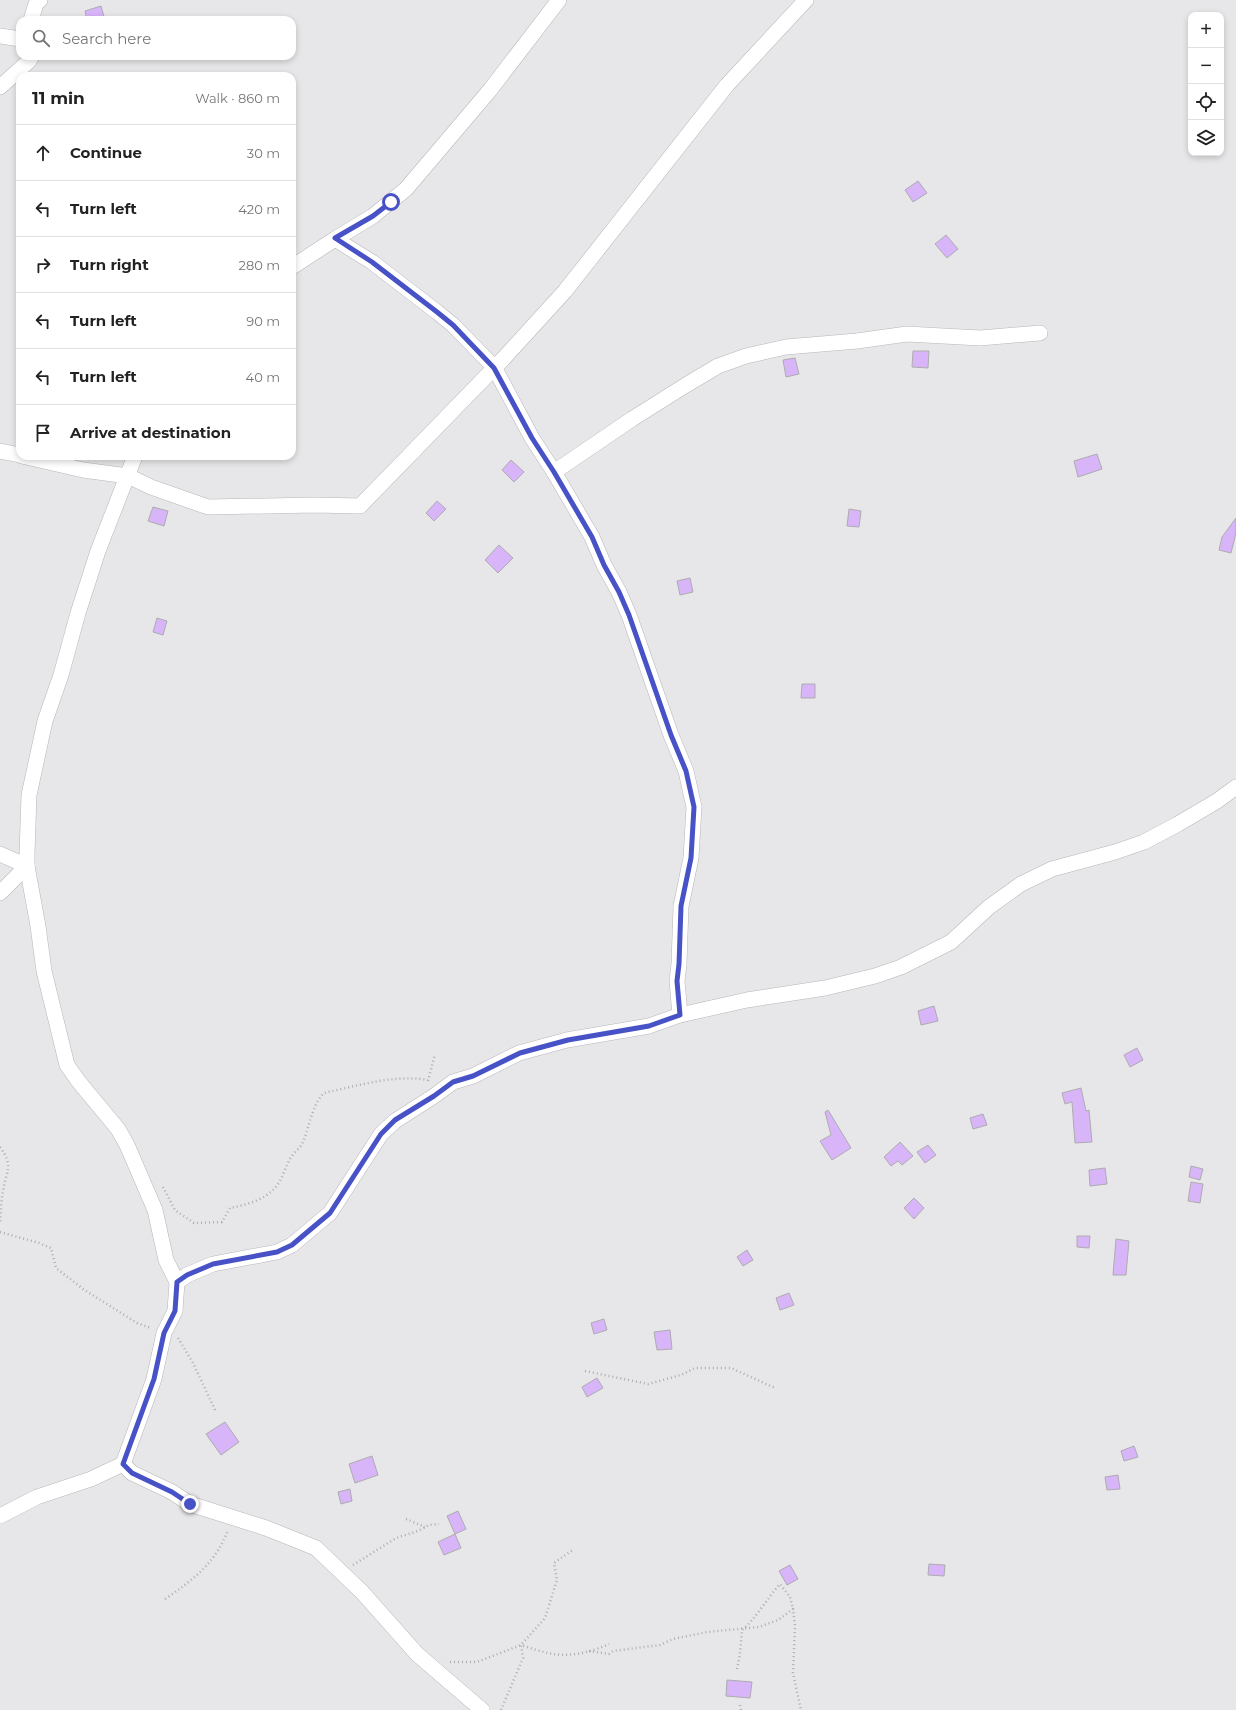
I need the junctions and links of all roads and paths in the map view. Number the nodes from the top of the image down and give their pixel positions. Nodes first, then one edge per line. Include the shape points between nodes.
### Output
1 (40, 0) edge
2 (560, 0) edge
3 (806, 0) edge
4 (32, 16) edge
5 (0, 36) edge
6 (16, 38) edge
7 (30, 60) edge
8 (17, 72) edge
9 (16, 73) edge
10 (0, 87) edge
11 (335, 238) junction
12 (296, 264) edge
13 (1040, 334) dead end
14 (494, 368) junction
15 (0, 451) edge
16 (16, 455) edge
17 (39, 460) edge
18 (134, 460) edge
19 (554, 472) junction
20 (128, 476) junction
21 (1236, 787) edge
22 (0, 854) edge
23 (27, 866) junction
24 (0, 893) edge
25 (680, 1015) junction
26 (435, 1054) dead end
27 (428, 1080) junction
28 (434, 1096) junction
29 (0, 1147) edge
30 (161, 1185) dead end
31 (0, 1223) edge
32 (0, 1232) edge
33 (177, 1282) junction
34 (166, 1329) junction
35 (585, 1371) dead end
36 (775, 1388) dead end
37 (216, 1412) dead end
38 (123, 1464) junction
39 (0, 1516) edge
40 (233, 1517) junction
41 (406, 1519) dead end
42 (439, 1524) dead end
43 (425, 1527) junction
44 (574, 1548) dead end
45 (342, 1572) junction
46 (165, 1599) dead end
47 (793, 1609) junction
48 (742, 1630) junction
49 (609, 1644) dead end
50 (521, 1645) junction
51 (589, 1651) junction
52 (736, 1669) dead end
53 (436, 1671) junction
54 (740, 1705) dead end
55 (482, 1710) edge
56 (501, 1710) edge
57 (741, 1710) edge
58 (801, 1710) edge

1 - 4 street
2 - 11 street via 490,90 406,190 373,216
3 - 14 street via 727,86 565,291
5 - 6 street
7 - 8 street
9 - 10 street
11 - 12 street
11 - 14 street via 372,262 453,325
13 - 19 street via 980,338 907,334 786,347 746,356 718,366 686,385
14 - 19 street via 532,438
14 - 20 street via 360,506 208,507
15 - 16 street
17 - 20 street
18 - 20 street
19 - 25 street via 592,537 629,615 691,791 694,825 691,858 681,906 677,981
20 - 23 street via 98,551 45,721 29,794
21 - 25 street via 1217,801 1144,842 1052,870 1020,884 989,907 952,942 901,967 825,988 747,1000
22 - 23 street
23 - 24 street
23 - 33 street via 44,971 67,1065 118,1129 127,1145 155,1210 166,1260
25 - 28 street via 649,1026 568,1040 520,1053 473,1076 453,1082
26 - 27 path
27 - 28 path
27 - 30 path via 414,1078 379,1082 324,1093 312,1115 302,1144 291,1156 278,1183 270,1193 261,1198 230,1208 222,1222 194,1223 175,1210
28 - 33 street via 395,1120 381,1134 330,1213 292,1245 277,1252 213,1264
29 - 31 path via 6,1155 9,1172 3,1191
32 - 34 path via 51,1248 56,1268 83,1289 137,1323
33 - 34 street via 175,1311
34 - 37 path via 193,1363
34 - 38 street via 154,1379
35 - 36 path via 648,1384 681,1375 695,1368 731,1368
38 - 39 street via 91,1479 37,1497
38 - 40 street via 132,1473 172,1492 190,1504
40 - 45 street via 290,1536 316,1548
40 - 46 path via 212,1560 193,1580
41 - 43 path
42 - 43 path
43 - 45 path via 396,1538
44 - 50 path via 554,1563 557,1580 545,1618
45 - 53 street via 417,1654
47 - 48 path via 778,1620
47 - 48 path via 790,1597 780,1584 750,1624
47 - 58 path via 793,1674
48 - 51 path via 707,1632 673,1639 660,1645 609,1654
48 - 52 path
49 - 51 path
50 - 51 path via 550,1654
50 - 53 path via 477,1662 450,1662
50 - 56 path via 523,1658
53 - 55 street
54 - 57 path

